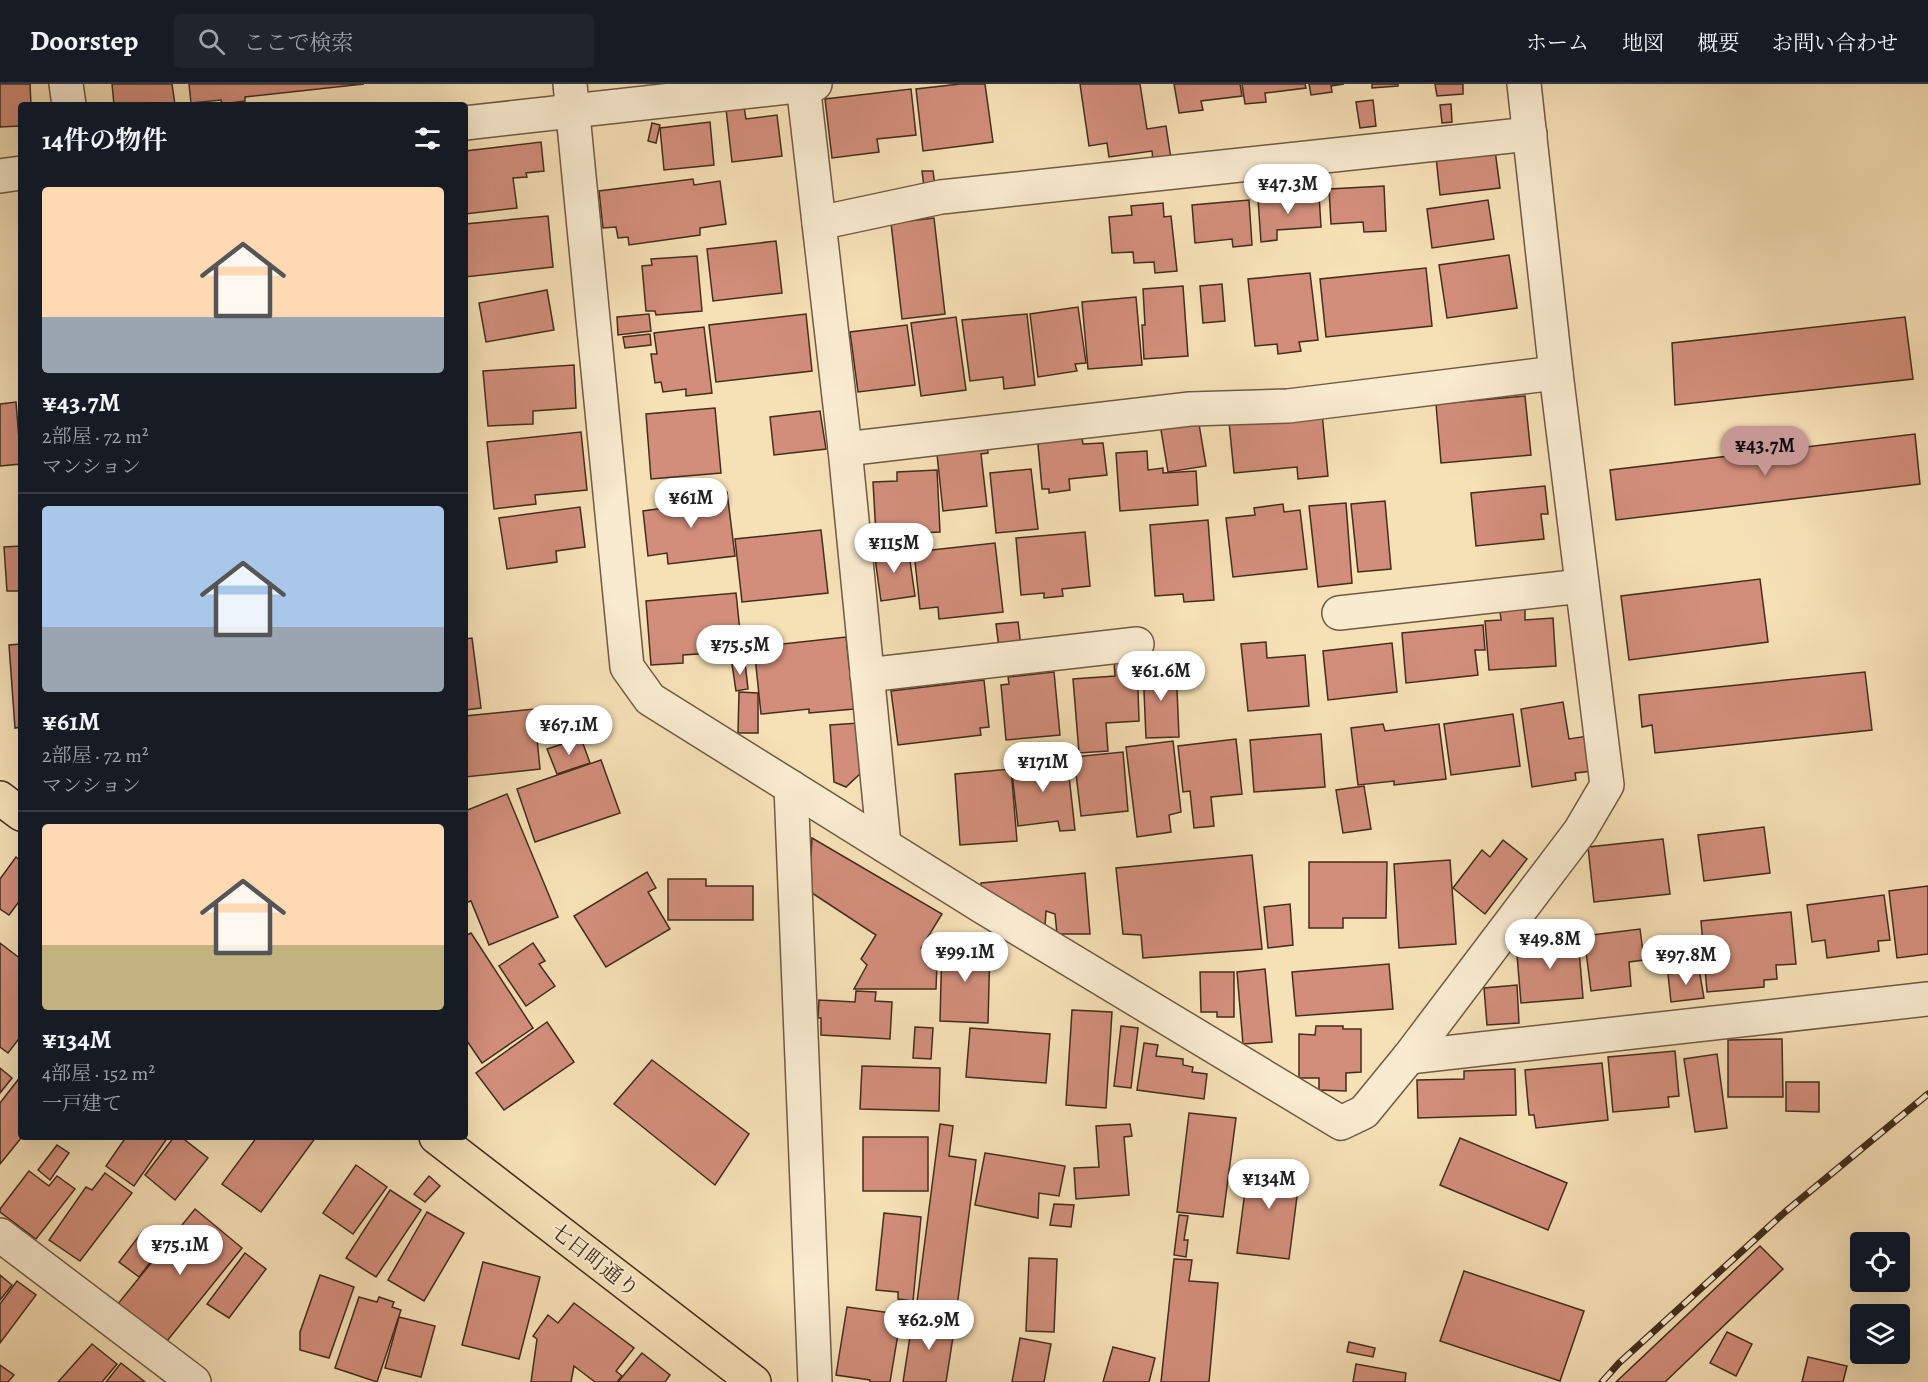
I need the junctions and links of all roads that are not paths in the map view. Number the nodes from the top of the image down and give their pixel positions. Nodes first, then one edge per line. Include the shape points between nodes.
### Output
1 (66, 84) edge
2 (807, 84) edge
3 (1524, 84) edge
4 (572, 98) edge
5 (69, 102) edge
6 (468, 122) edge
7 (1530, 134) junction
8 (18, 173) edge
9 (0, 176) edge
10 (819, 223) junction
11 (1556, 373) junction
12 (845, 449) junction
13 (1582, 586) junction
14 (1339, 613) dead end
15 (1137, 644) dead end
16 (867, 675) junction
17 (791, 787) junction
18 (0, 798) edge
19 (18, 812) edge
20 (884, 845) junction
21 (1928, 999) edge
22 (1409, 1057) junction
23 (440, 1140) edge
24 (0, 1235) edge
25 (194, 1382) edge
26 (754, 1382) edge
27 (815, 1382) edge

1 - 5 street
2 - 4 street
2 - 10 street
3 - 7 street
4 - 6 street
4 - 17 street via 627,666 650,699
7 - 10 street via 941,197
7 - 11 street
8 - 9 street
10 - 12 street
11 - 12 street via 1288,406 1190,409
11 - 13 street
12 - 16 street
13 - 14 street
13 - 22 street via 1607,784 1580,831
15 - 16 street
16 - 20 street
17 - 20 street
17 - 27 street
18 - 19 highway
20 - 22 street via 1341,1122 1364,1112
21 - 22 street
23 - 26 highway, 七日町通り
24 - 25 street

